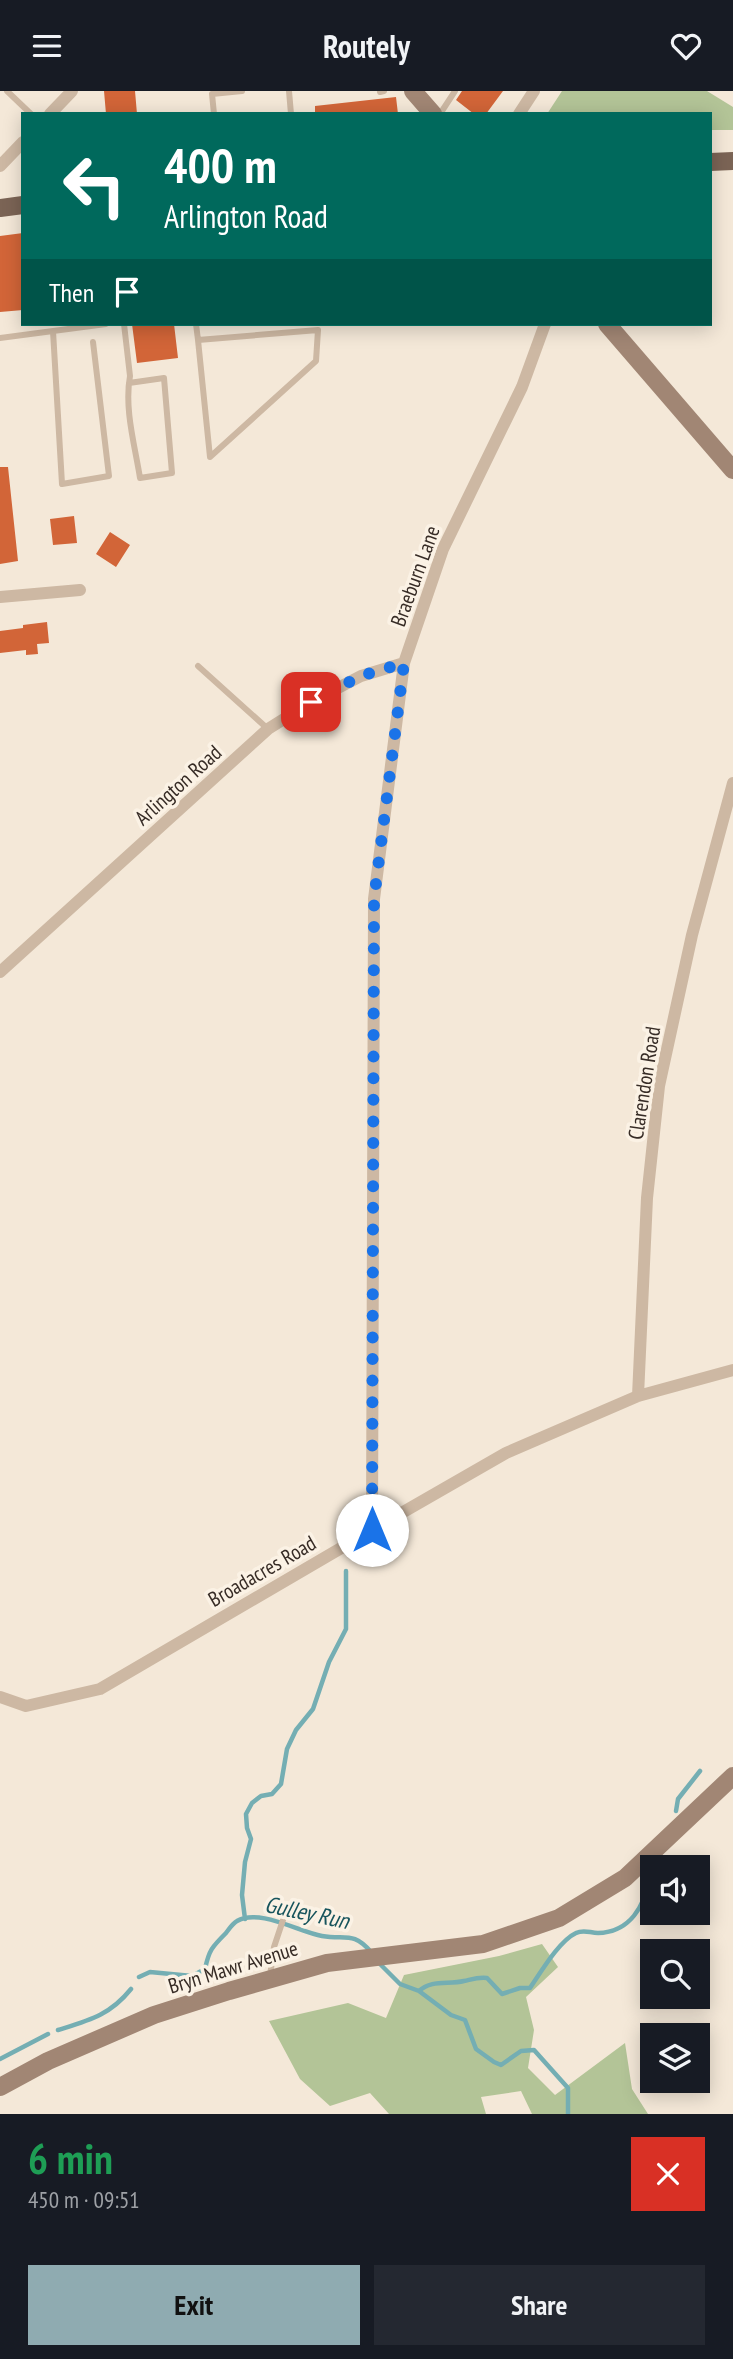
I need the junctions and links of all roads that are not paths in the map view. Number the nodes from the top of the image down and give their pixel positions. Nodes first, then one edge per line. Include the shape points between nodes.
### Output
1 (7, 91) edge
2 (72, 91) edge
3 (242, 91) edge
4 (289, 91) edge
5 (413, 91) edge
6 (455, 91) edge
7 (534, 91) edge
8 (29, 112) edge
9 (52, 112) edge
10 (214, 112) edge
11 (291, 112) edge
12 (431, 112) edge
13 (441, 112) edge
14 (520, 112) edge
15 (21, 144) edge
16 (733, 161) edge
17 (712, 162) edge
18 (0, 166) edge
19 (21, 205) edge
20 (0, 208) edge
21 (91, 326) edge
22 (124, 326) edge
23 (196, 326) edge
24 (544, 326) edge
25 (609, 326) edge
26 (53, 331) junction
27 (0, 338) edge
28 (198, 340) junction
29 (93, 342) dead end
30 (129, 383) junction
31 (733, 470) edge
32 (80, 590) dead end
33 (0, 597) edge
34 (404, 663) junction
35 (198, 666) dead end
36 (268, 729) junction
37 (733, 782) edge
38 (0, 972) edge
39 (733, 1370) edge
40 (638, 1396) junction
41 (372, 1530) junction
42 (0, 1697) edge
43 (733, 1776) edge
44 (281, 1923) dead end
45 (270, 1979) junction
46 (0, 2087) edge

1 - 8 lane
2 - 9 street
3 - 10 lane via 212,94
4 - 11 lane
5 - 12 street
6 - 13 lane
7 - 14 street
15 - 18 street
16 - 17 main road
19 - 20 main road
21 - 26 lane
22 - 30 lane
23 - 28 lane
24 - 34 street, Braeburn Lane via 522,387 443,549
25 - 31 street
26 - 27 lane
26 - 29 lane via 62,484 109,476
28 - 28 lane via 210,457 316,361 318,330
30 - 30 lane via 140,478 172,473 164,377
32 - 33 street
34 - 36 street, Arlington Road via 361,676
34 - 41 street, Braeburn Lane via 374,899
35 - 36 lane
36 - 38 street, Arlington Road
37 - 40 street, Clarendon Road via 692,935 659,1086 647,1198
39 - 40 street, Broadacres Road
40 - 41 street, Broadacres Road via 506,1453
41 - 42 street, Broadacres Road via 100,1689 26,1706
43 - 45 street, Bryn Mawr Avenue via 625,1878 559,1918 483,1944 327,1963
44 - 45 lane
45 - 46 street, Bryn Mawr Avenue via 154,2015

